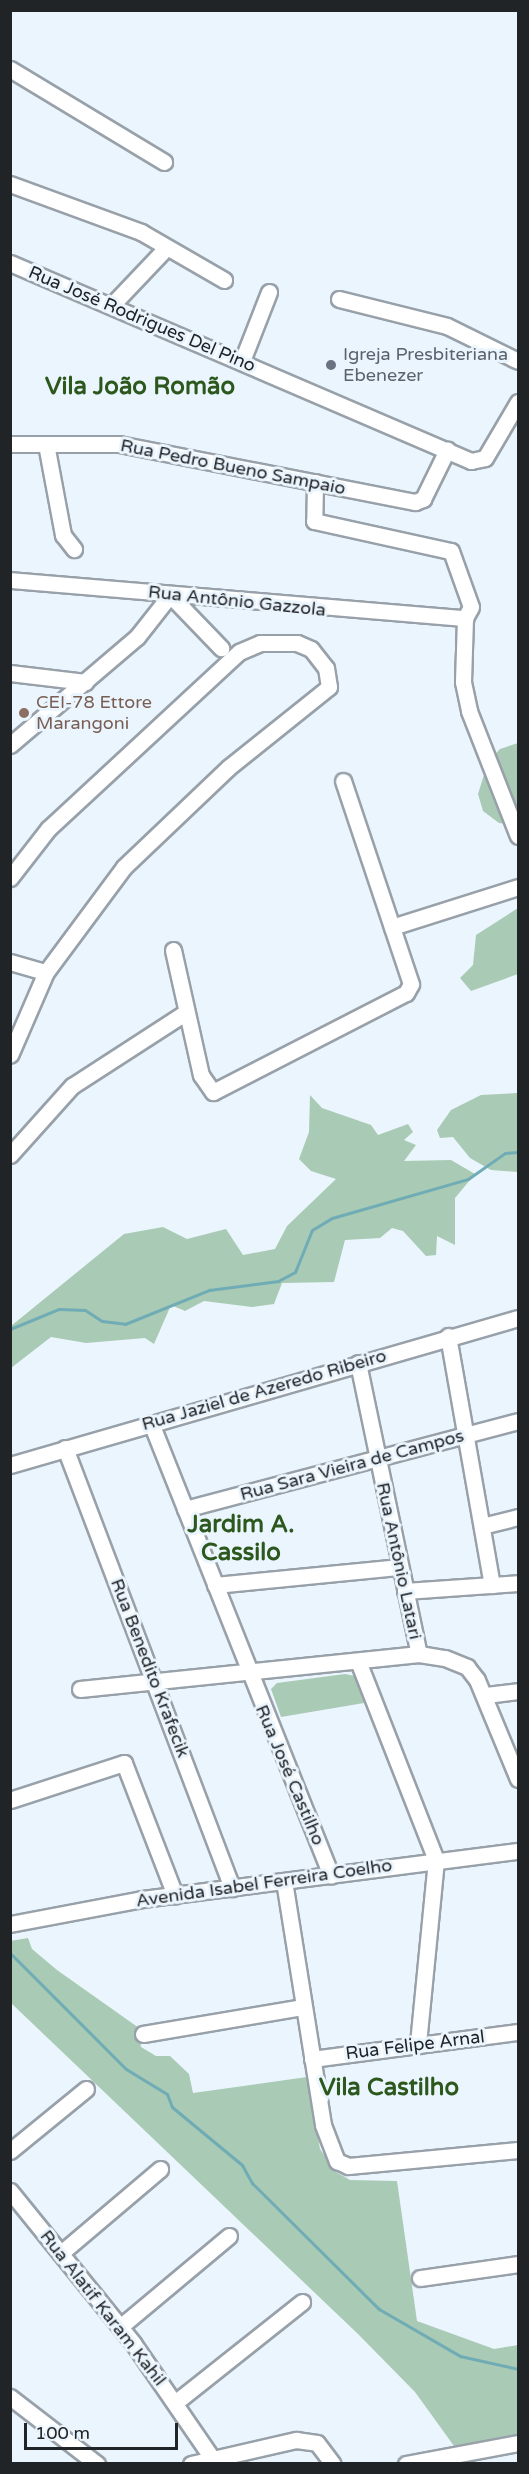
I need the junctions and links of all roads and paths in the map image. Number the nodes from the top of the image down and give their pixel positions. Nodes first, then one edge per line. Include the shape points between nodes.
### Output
1 (10, 69) edge
2 (164, 162) dead end
3 (10, 184) edge
4 (166, 248) junction
5 (10, 263) edge
6 (224, 280) dead end
7 (269, 292) dead end
8 (339, 299) dead end
9 (111, 306) junction
10 (242, 361) junction
11 (519, 362) edge
12 (519, 402) edge
13 (10, 444) edge
14 (46, 444) junction
15 (447, 450) junction
16 (315, 482) junction
17 (74, 549) dead end
18 (10, 580) edge
19 (170, 595) junction
20 (465, 618) junction
21 (234, 658) junction
22 (10, 674) edge
23 (85, 682) junction
24 (10, 745) edge
25 (343, 781) dead end
26 (519, 836) edge
27 (10, 878) edge
28 (519, 886) edge
29 (392, 927) junction
30 (173, 950) dead end
31 (10, 962) edge
32 (46, 972) junction
33 (185, 1013) junction
34 (10, 1055) edge
35 (10, 1155) edge
36 (519, 1318) edge
37 (448, 1336) junction
38 (358, 1363) junction
39 (519, 1421) edge
40 (151, 1423) junction
41 (466, 1436) junction
42 (65, 1448) junction
43 (378, 1459) junction
44 (10, 1465) edge
45 (185, 1509) junction
46 (519, 1517) edge
47 (482, 1526) junction
48 (400, 1567) junction
49 (519, 1583) edge
50 (214, 1585) junction
51 (492, 1585) junction
52 (405, 1591) junction
53 (419, 1654) junction
54 (358, 1661) junction
55 (248, 1676) junction
56 (155, 1680) junction
57 (80, 1689) dead end
58 (519, 1691) edge
59 (486, 1695) junction
60 (519, 1779) edge
61 (10, 1800) edge
62 (519, 1851) edge
63 (436, 1860) junction
64 (331, 1875) junction
65 (284, 1881) junction
66 (232, 1887) junction
67 (175, 1895) junction
68 (10, 1924) edge
69 (302, 2007) junction
70 (519, 2032) edge
71 (143, 2034) dead end
72 (418, 2045) junction
73 (312, 2059) junction
74 (86, 2089) dead end
75 (519, 2150) edge
76 (10, 2151) edge
77 (160, 2169) dead end
78 (10, 2191) edge
79 (229, 2236) dead end
80 (61, 2253) junction
81 (519, 2264) edge
82 (420, 2278) dead end
83 (302, 2302) dead end
84 (120, 2327) junction
85 (10, 2397) edge
86 (176, 2402) junction
87 (519, 2443) edge
88 (212, 2458) junction
89 (97, 2463) edge
90 (191, 2463) edge
91 (333, 2463) edge
92 (406, 2463) edge

1 - 2 street
3 - 4 street via 141,232
4 - 6 street
4 - 9 street
5 - 9 street, Rua José Rodrigues Del Pino
7 - 10 street
8 - 11 street via 447,326
9 - 10 street, Rua José Rodrigues Del Pino
10 - 15 street, Rua José Rodrigues Del Pino
12 - 15 street, Rua José Rodrigues Del Pino via 485,458 471,461
13 - 14 street, Rua Pedro Bueno Sampaio
14 - 16 street, Rua Pedro Bueno Sampaio via 119,444
14 - 17 street via 63,536
15 - 16 street, Rua Pedro Bueno Sampaio via 419,501
16 - 20 street via 314,521 451,551 471,607
18 - 19 street, Rua Antônio Gazzola
19 - 20 street, Rua Antônio Gazzola
19 - 21 street
19 - 23 street via 137,637
20 - 26 street via 463,682 469,711
21 - 27 street via 48,829
21 - 32 street via 271,642 305,645 332,681 124,867
22 - 23 street
23 - 24 street
25 - 29 street
28 - 29 street
29 - 33 street via 411,984 406,993 213,1092 201,1075
30 - 33 street
31 - 32 street
32 - 34 street
33 - 35 street via 72,1086
36 - 37 street, Rua Jaziel de Azeredo Ribeiro
37 - 38 street, Rua Jaziel de Azeredo Ribeiro
37 - 41 street
38 - 40 street, Rua Jaziel de Azeredo Ribeiro
38 - 43 street, Rua Antônio Latari
39 - 41 street, Rua Sara Vieira de Campos
40 - 42 street, Rua Jaziel de Azeredo Ribeiro
40 - 45 street, Rua José Castilho
41 - 43 street, Rua Sara Vieira de Campos
41 - 47 street
42 - 44 street, Rua Jaziel de Azeredo Ribeiro
42 - 56 street, Rua Benedito Krafecik
43 - 45 street, Rua Sara Vieira de Campos
43 - 48 street, Rua Antônio Latari
45 - 50 street, Rua José Castilho
46 - 47 street
47 - 51 street
48 - 50 street
48 - 52 street, Rua Antônio Latari
49 - 51 street
50 - 55 street, Rua José Castilho
51 - 52 street
52 - 53 street, Rua Antônio Latari
53 - 54 street
53 - 59 street via 467,1667
54 - 55 street
54 - 63 street
55 - 56 street
55 - 64 street, Rua José Castilho
56 - 57 street
56 - 66 street, Rua Benedito Krafecik
58 - 59 street
59 - 60 street
61 - 67 street via 124,1763
62 - 63 street, Avenida Isabel Ferreira Coelho
63 - 64 street, Avenida Isabel Ferreira Coelho
63 - 72 street
64 - 65 street, Avenida Isabel Ferreira Coelho
65 - 66 street, Avenida Isabel Ferreira Coelho
65 - 69 street
66 - 67 street, Avenida Isabel Ferreira Coelho
67 - 68 street, Avenida Isabel Ferreira Coelho
69 - 71 street
69 - 73 street
70 - 72 street, Rua Felipe Arnal
72 - 73 street, Rua Felipe Arnal
73 - 75 street via 328,2148 337,2161 348,2166
74 - 76 street
77 - 80 street
78 - 80 street, Rua Alatif Karam Kahil
79 - 84 street
80 - 84 street, Rua Alatif Karam Kahil
81 - 82 street
83 - 86 street
84 - 86 street, Rua Alatif Karam Kahil
85 - 89 street
86 - 88 street, Rua Alatif Karam Kahil
87 - 92 street
88 - 90 street
88 - 91 street via 296,2440 317,2443

